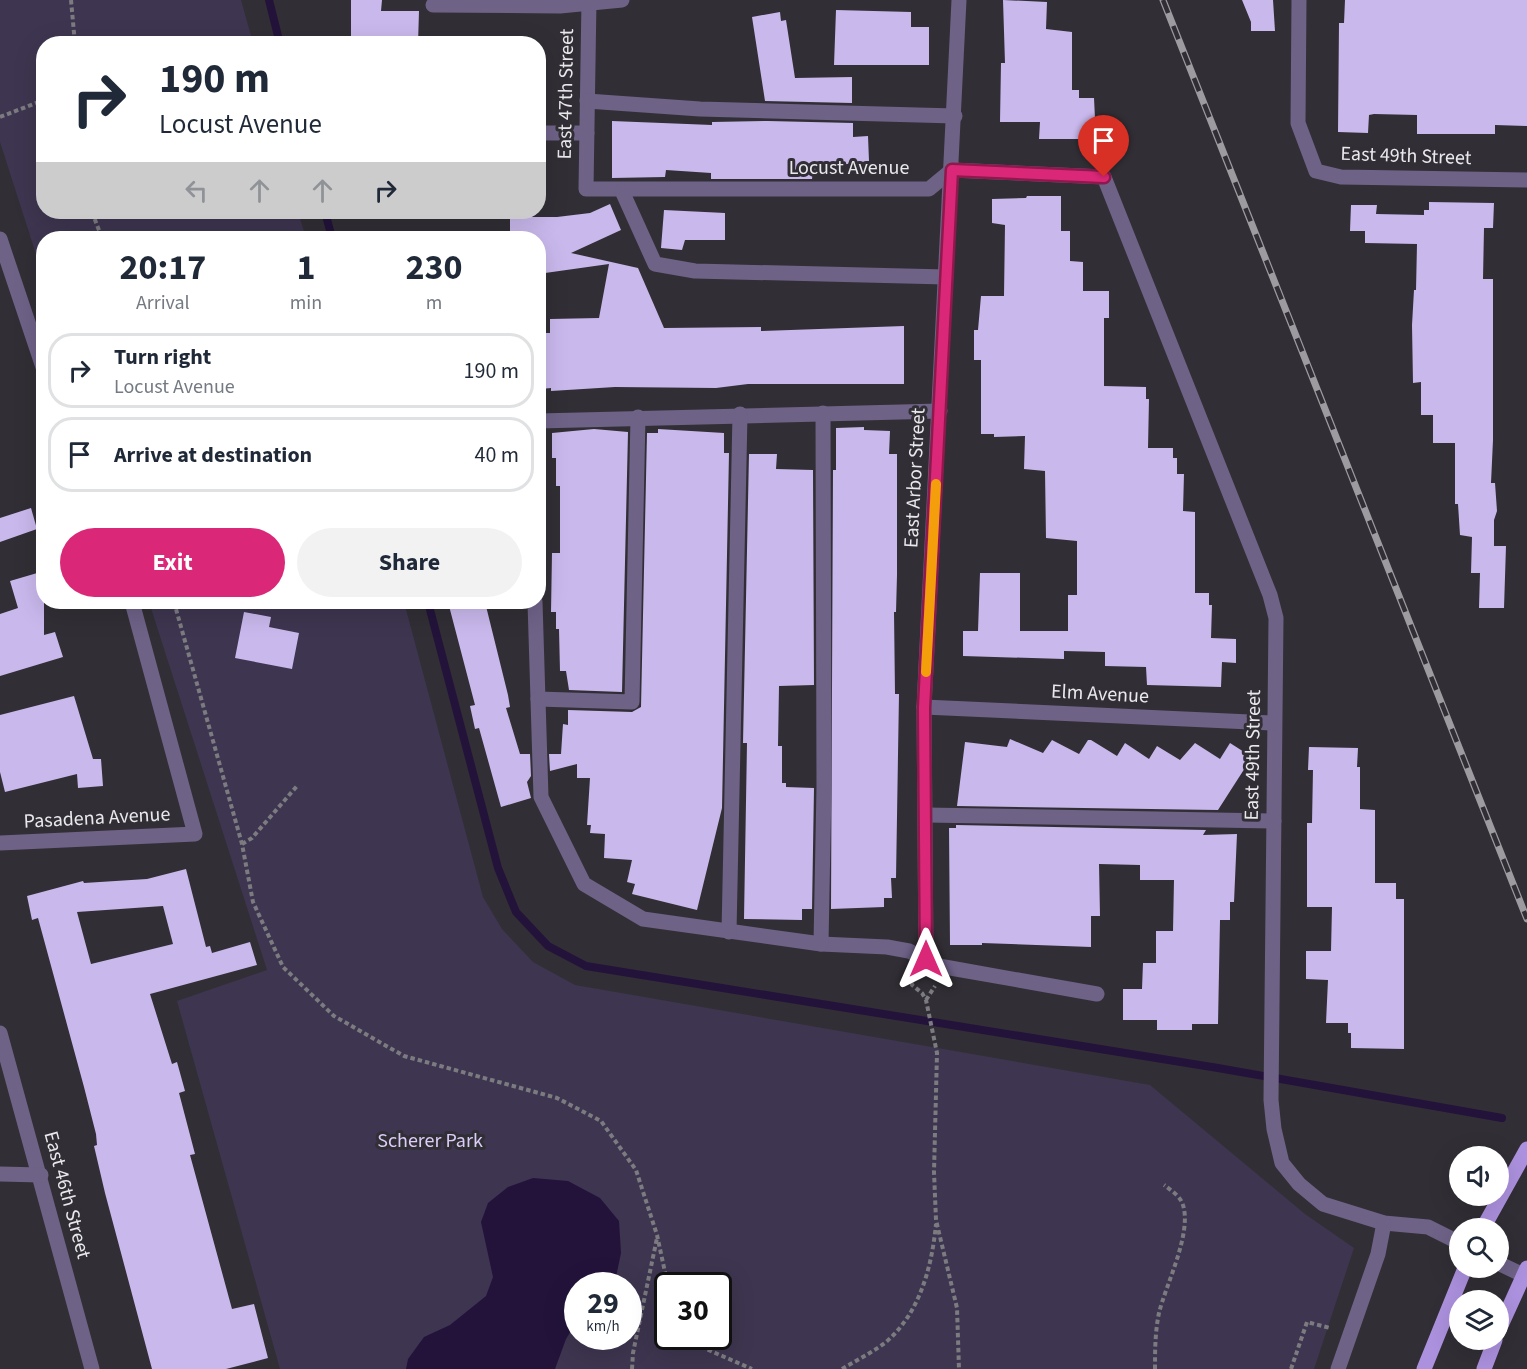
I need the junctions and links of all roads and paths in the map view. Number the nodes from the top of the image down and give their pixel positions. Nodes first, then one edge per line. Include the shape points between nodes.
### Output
1 (71, 0) edge
2 (622, 0) edge
3 (959, 0) edge
4 (1299, 0) edge
5 (589, 1) edge
6 (433, 5) dead end
7 (74, 36) edge
8 (587, 101) junction
9 (36, 103) edge
10 (955, 116) junction
11 (0, 117) edge
12 (546, 133) edge
13 (587, 133) junction
14 (952, 170) junction
15 (1527, 180) edge
16 (586, 189) joint
17 (622, 190) junction
18 (0, 239) edge
19 (946, 277) junction
20 (36, 346) edge
21 (940, 411) junction
22 (823, 413) junction
23 (740, 414) junction
24 (638, 417) junction
25 (546, 421) edge
26 (134, 609) edge
27 (176, 609) edge
28 (535, 609) edge
29 (538, 699) junction
30 (924, 708) junction
31 (1275, 723) junction
32 (297, 786) dead end
33 (926, 815) junction
34 (1274, 821) junction
35 (0, 843) edge
36 (242, 844) junction
37 (729, 932) junction
38 (821, 944) junction
39 (926, 959) junction
40 (1097, 994) dead end
41 (926, 1000) dead end
42 (0, 1033) edge
43 (1527, 1149) edge
44 (0, 1174) edge
45 (41, 1175) junction
46 (1164, 1185) dead end
47 (1489, 1218) edge
48 (936, 1220) junction
49 (1384, 1223) junction
50 (657, 1235) junction
51 (1449, 1238) edge
52 (1509, 1267) edge
53 (665, 1272) edge
54 (1525, 1272) edge
55 (1461, 1278) edge
56 (1509, 1308) edge
57 (1333, 1319) dead end
58 (708, 1350) edge
59 (1491, 1350) edge
60 (92, 1369) edge
61 (632, 1369) edge
62 (752, 1369) edge
63 (842, 1369) edge
64 (959, 1369) edge
65 (1155, 1369) edge
66 (1291, 1369) edge
67 (1338, 1369) edge
68 (1425, 1369) edge
69 (1484, 1369) edge

1 - 7 path
2 - 5 street
3 - 10 street, East Arbor Street
4 - 15 street, East 49th Street via 1298,123 1316,171 1341,177
5 - 6 street via 560,6
5 - 8 street, East 47th Street
8 - 10 street via 700,109
8 - 13 street, East 47th Street
9 - 11 path
10 - 14 street, East Arbor Street
12 - 13 street
13 - 16 street, East 47th Street
14 - 17 street, Locust Avenue via 929,189
14 - 19 street, East Arbor Street
14 - 31 street, East 49th Street via 1104,177 1270,595 1276,618
16 - 17 street, Locust Avenue
17 - 19 street via 655,264 695,271
18 - 20 street
19 - 21 street, East Arbor Street
21 - 22 street
21 - 30 street, East Arbor Street
22 - 23 street
22 - 38 street
23 - 24 street
23 - 37 street
24 - 25 street
24 - 29 street via 632,702
26 - 35 street, Pasadena Avenue via 195,834
27 - 36 path
28 - 29 street
29 - 37 street via 541,797 584,884 643,919
30 - 31 street, Elm Avenue
30 - 33 street, East Arbor Street
31 - 34 street, East 49th Street
32 - 36 path via 252,838
33 - 34 street
33 - 39 street, East Arbor Street
34 - 49 street, East 49th Street via 1271,1100 1282,1163 1323,1204
36 - 50 path via 253,902 271,944 283,967 312,997 334,1016 404,1056 557,1098 601,1121 636,1170
37 - 38 street
38 - 39 street via 887,947
39 - 40 street via 939,966
41 - 48 path via 937,1053
42 - 45 street, East 46th Street
43 - 47 main road
44 - 45 street
45 - 60 street, East 46th Street
46 - 65 path via 1183,1205 1183,1234 1159,1314
48 - 63 path via 932,1259 906,1319 886,1342
48 - 64 path via 957,1308
49 - 51 street, East 49th Street via 1428,1227
49 - 67 street via 1378,1254
50 - 53 path
50 - 61 path
52 - 54 street
54 - 56 main road
55 - 68 main road
57 - 66 path via 1329,1329 1307,1322
58 - 62 path
59 - 69 main road

